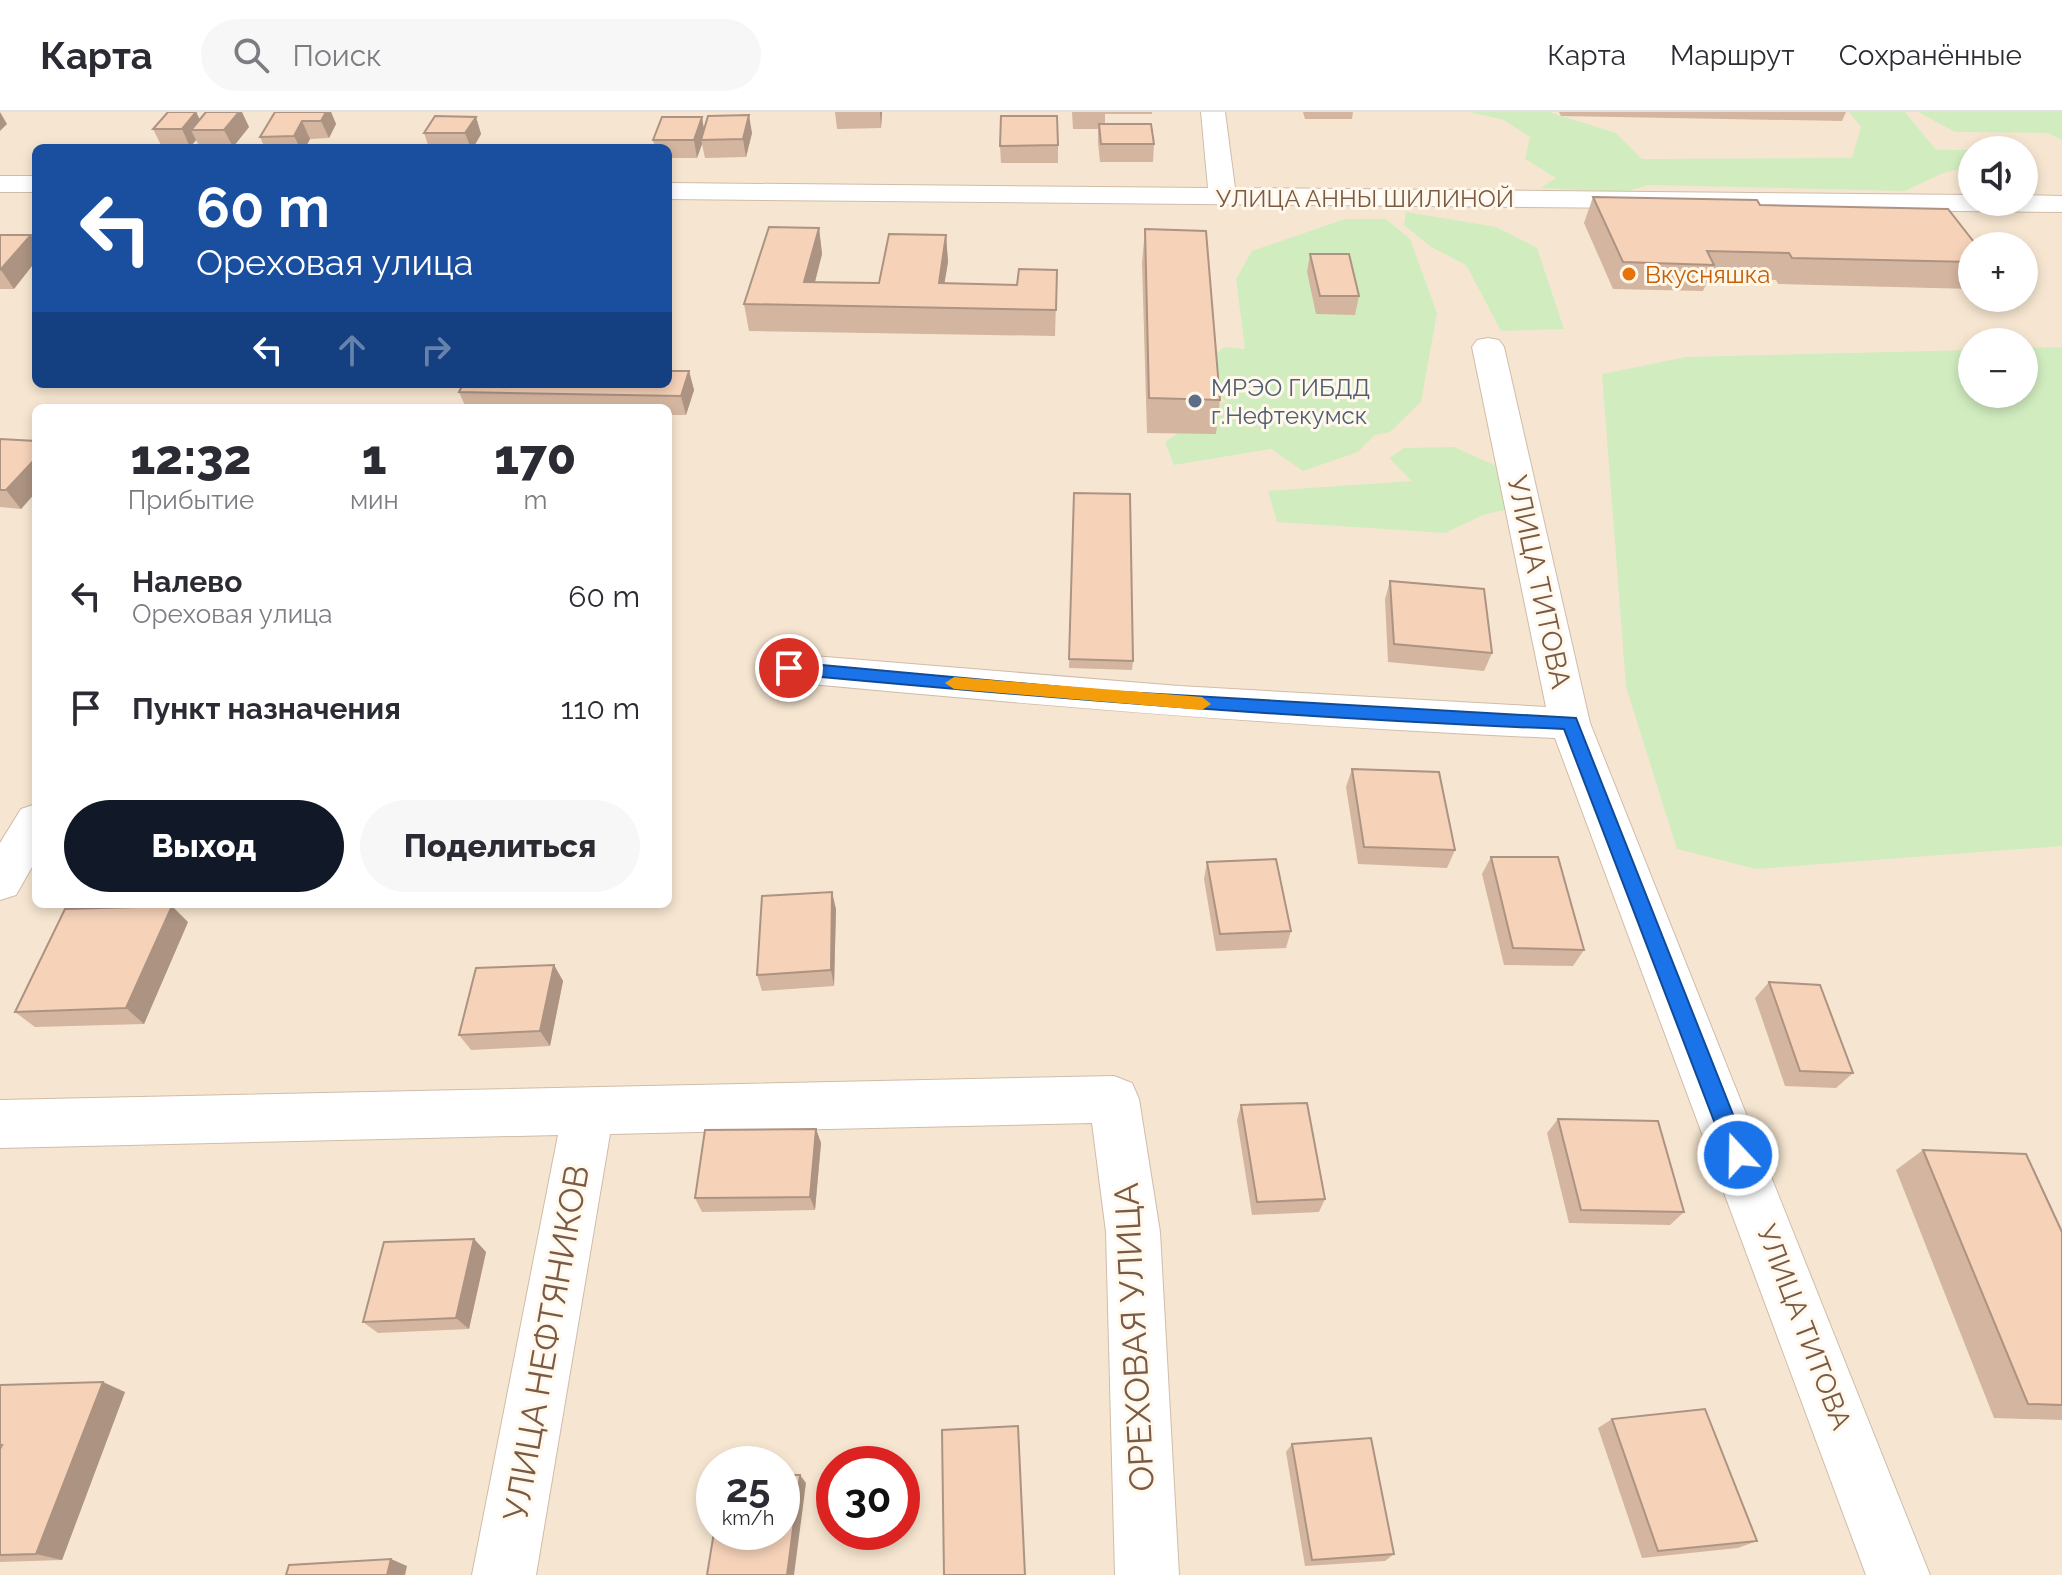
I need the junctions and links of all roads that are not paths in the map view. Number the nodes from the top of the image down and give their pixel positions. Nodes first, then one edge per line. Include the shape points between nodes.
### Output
1 (1213, 112) edge
2 (0, 184) edge
3 (32, 184) edge
4 (672, 191) edge
5 (1223, 197) junction
6 (2062, 204) edge
7 (1488, 347) dead end
8 (789, 668) dead end
9 (1570, 723) junction
10 (32, 828) edge
11 (0, 882) edge
12 (588, 1111) junction
13 (0, 1124) edge
14 (504, 1575) edge
15 (1147, 1575) edge
16 (1898, 1575) edge

1 - 5 street
2 - 3 street
4 - 5 street, УЛИЦА АННЫ ШИЛИНОЙ
5 - 6 street, УЛИЦА АННЫ ШИЛИНОЙ
7 - 9 street, УЛИЦА ТИТОВА
8 - 9 street via 1105,697
9 - 16 street, УЛИЦА ТИТОВА
10 - 11 street
12 - 13 street
12 - 14 street, УЛИЦА НЕФТЯНИКОВ
12 - 15 street, ОРЕХОВАЯ УЛИЦА via 1114,1099 1133,1232

